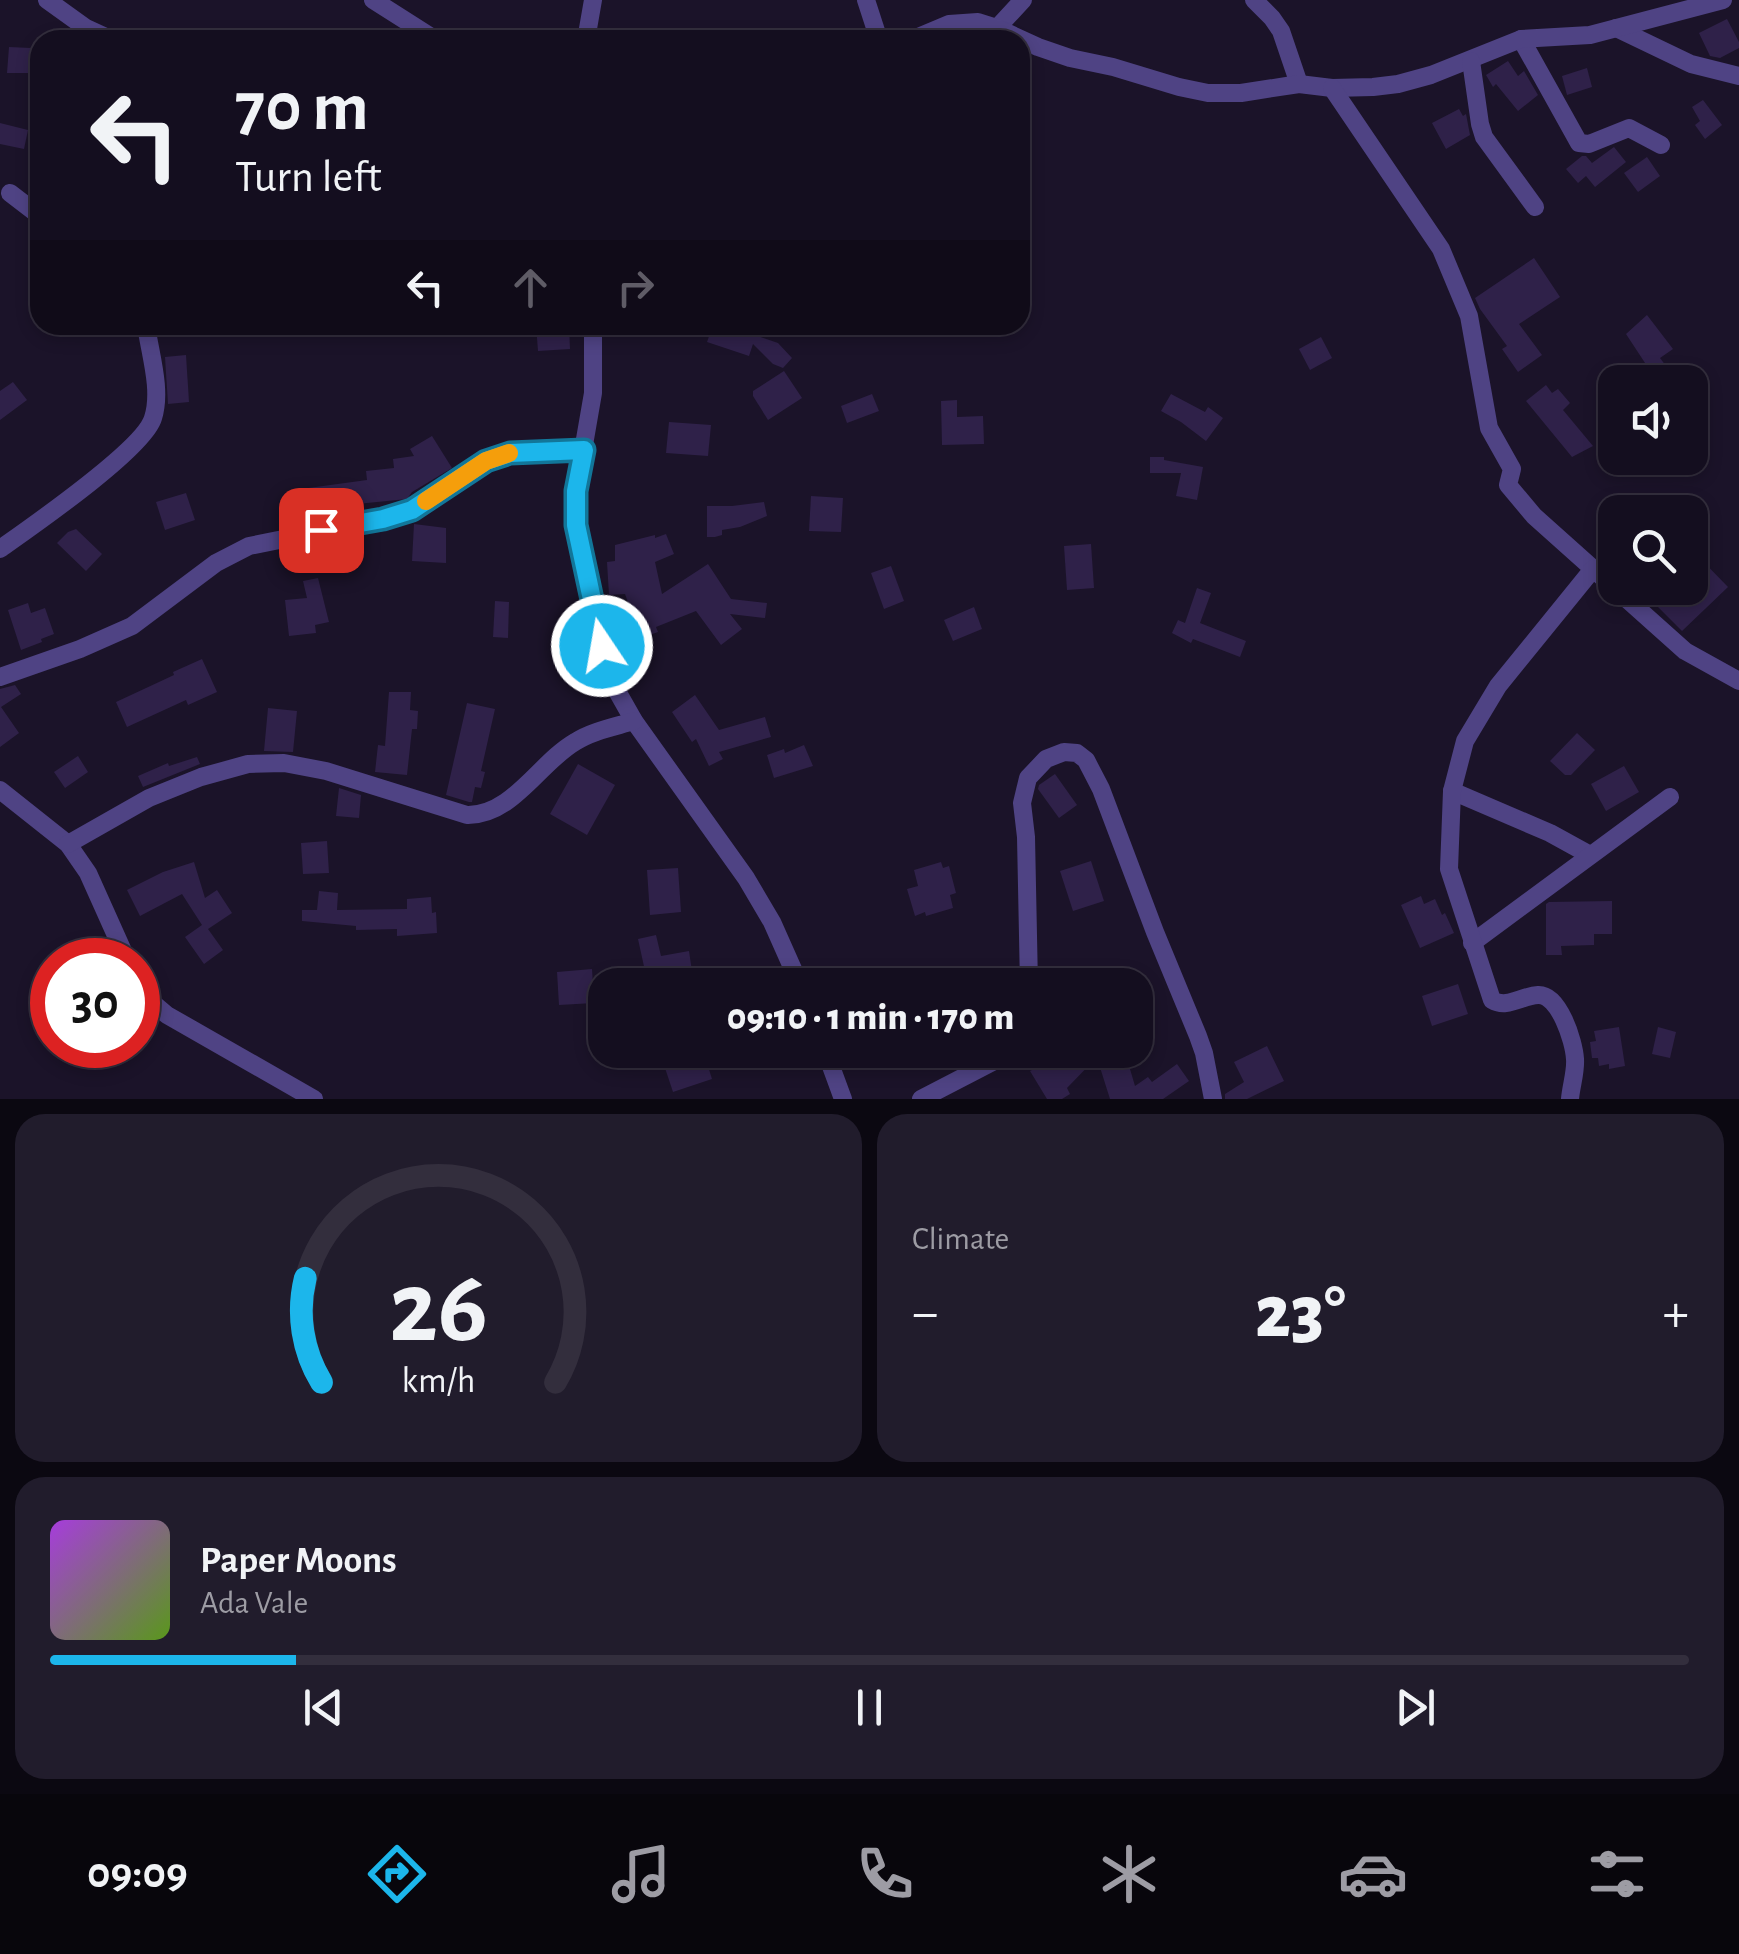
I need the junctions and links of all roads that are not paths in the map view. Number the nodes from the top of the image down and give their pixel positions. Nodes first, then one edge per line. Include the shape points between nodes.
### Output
1 (47, 0) edge
2 (373, 0) edge
3 (593, 0) edge
4 (866, 0) edge
5 (1022, 0) edge
6 (1254, 0) edge
7 (1722, 0) edge
8 (997, 28) junction
9 (1616, 28) junction
10 (90, 30) edge
11 (420, 30) edge
12 (588, 30) edge
13 (876, 30) edge
14 (935, 30) edge
15 (1001, 30) edge
16 (1521, 39) junction
17 (1030, 43) edge
18 (1472, 60) junction
19 (1739, 76) edge
20 (1299, 84) junction
21 (1332, 88) junction
22 (1661, 145) dead end
23 (10, 193) dead end
24 (1534, 206) dead end
25 (30, 208) edge
26 (147, 335) edge
27 (593, 335) edge
28 (584, 450) junction
29 (0, 549) edge
30 (1593, 569) junction
31 (0, 678) edge
32 (1739, 680) edge
33 (634, 721) junction
34 (0, 790) edge
35 (1452, 791) junction
36 (1670, 797) dead end
37 (68, 844) junction
38 (1590, 855) junction
39 (118, 938) edge
40 (1472, 943) junction
41 (792, 968) edge
42 (1030, 968) edge
43 (160, 1009) edge
44 (832, 1068) edge
45 (981, 1068) edge
46 (314, 1099) edge
47 (843, 1099) edge
48 (921, 1099) edge
49 (1212, 1099) edge
50 (1570, 1099) edge

1 - 10 street
2 - 11 street
3 - 12 street
4 - 13 street
5 - 8 street
6 - 20 street via 1281,32
7 - 9 street
8 - 14 street via 978,22
8 - 15 street
9 - 16 street
9 - 19 street via 1692,64
16 - 18 street
16 - 22 street via 1580,143 1628,128
17 - 20 street via 1208,93
18 - 21 street via 1398,84
18 - 24 street via 1484,137
20 - 21 street
21 - 30 street via 1441,249 1468,316 1489,428 1512,469 1508,485
23 - 25 street
26 - 29 street via 156,399 145,434
27 - 28 street via 594,393
28 - 31 street via 510,453 486,461 412,510 249,546 132,626
28 - 33 street via 576,525 602,646
30 - 32 street via 1684,651
30 - 35 street via 1498,686 1465,741
33 - 37 street via 578,739 480,816 326,771 248,764 149,798
33 - 41 street via 746,878
34 - 37 street
35 - 38 street
35 - 40 street via 1450,869
36 - 38 street
37 - 39 street
38 - 40 street
40 - 50 street via 1492,1000 1503,1004 1542,994 1558,1008 1576,1060
42 - 49 street via 1022,803 1028,778 1046,760 1077,753 1101,789 1198,1036
43 - 46 street
44 - 47 street
45 - 48 street

